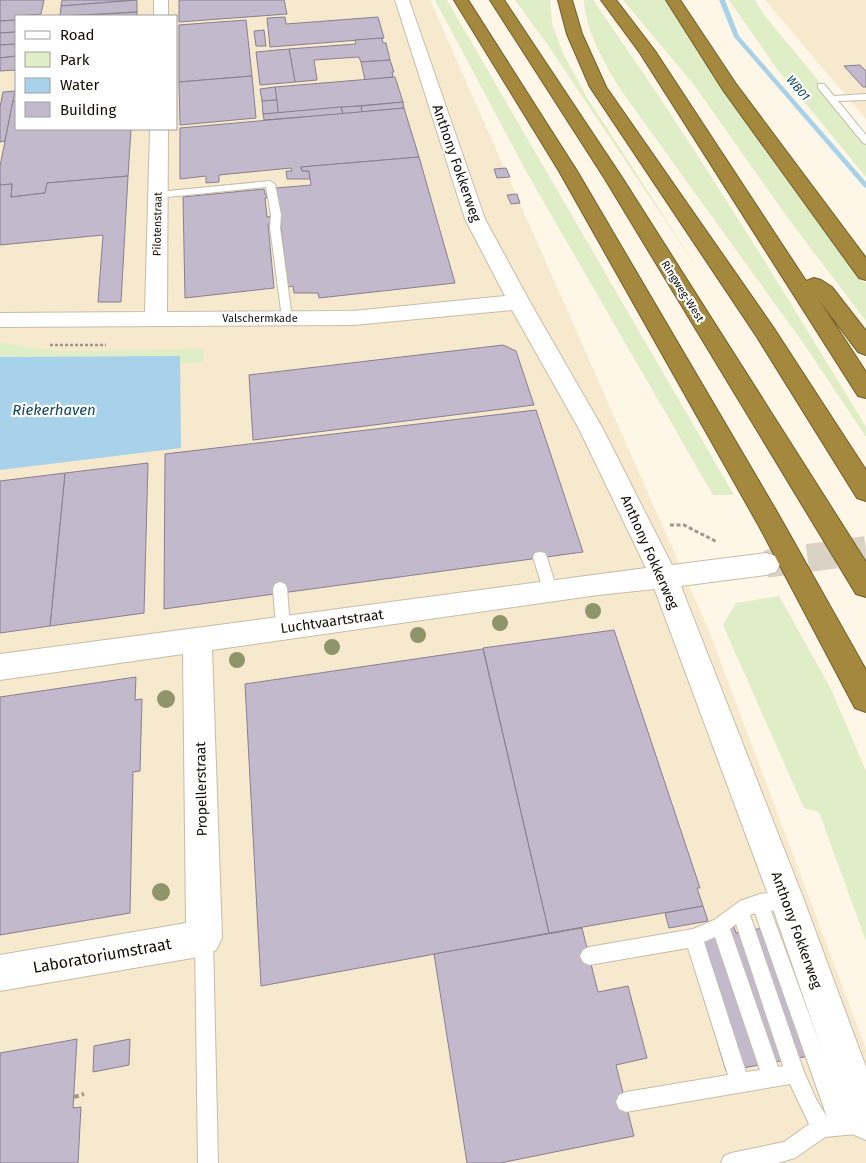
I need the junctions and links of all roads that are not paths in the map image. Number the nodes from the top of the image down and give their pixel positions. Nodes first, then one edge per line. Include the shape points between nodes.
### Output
1 (161, 0) edge
2 (402, 0) edge
3 (461, 0) edge
4 (497, 0) edge
5 (565, 0) edge
6 (608, 0) edge
7 (674, 0) edge
8 (161, 15) edge
9 (821, 86) dead end
10 (866, 96) edge
11 (832, 99) junction
12 (159, 130) edge
13 (866, 141) edge
14 (158, 195) junction
15 (783, 261) junction
16 (866, 273) edge
17 (519, 302) junction
18 (156, 318) junction
19 (287, 318) junction
20 (0, 320) edge
21 (866, 347) edge
22 (866, 390) edge
23 (866, 491) edge
24 (540, 557) dead end
25 (766, 564) tunnel mouth
26 (664, 577) junction
27 (866, 586) edge
28 (280, 588) dead end
29 (550, 590) junction
30 (283, 628) junction
31 (197, 640) junction
32 (0, 667) edge
33 (866, 698) edge
34 (774, 902) junction
35 (740, 910) junction
36 (720, 926) junction
37 (204, 938) junction
38 (694, 938) junction
39 (589, 956) dead end
40 (0, 973) edge
41 (796, 1074) junction
42 (772, 1078) junction
43 (740, 1083) junction
44 (626, 1102) dead end
45 (849, 1124) edge
46 (208, 1163) edge
47 (731, 1163) edge

1 - 8 street
2 - 17 street, Anthony Fokkerweg via 475,219
3 - 33 highway via 578,188 768,519
4 - 27 highway, Ringweg-West via 614,179
5 - 23 highway via 569,23 598,87 765,332
6 - 15 highway via 647,51
7 - 16 highway via 729,86
9 - 11 lane
10 - 11 lane
11 - 13 lane
12 - 14 street, Pilotenstraat
14 - 18 street, Pilotenstraat
14 - 19 lane via 270,184
15 - 21 highway via 824,292
15 - 22 highway
17 - 19 street, Valschermkade via 353,318
17 - 26 street, Anthony Fokkerweg via 591,429
18 - 19 street, Valschermkade
18 - 20 street, Valschermkade
24 - 29 lane
25 - 26 street, Luchtvaartstraat
26 - 29 street, Luchtvaartstraat
26 - 34 street, Anthony Fokkerweg
28 - 30 lane
29 - 30 street, Luchtvaartstraat
30 - 31 street, Luchtvaartstraat
31 - 32 street, Luchtvaartstraat
31 - 37 street, Propellerstraat
34 - 35 lane
34 - 45 street, Anthony Fokkerweg
35 - 36 lane
35 - 41 lane
36 - 38 lane
36 - 42 lane
37 - 40 street, Laboratoriumstraat
37 - 46 lane
38 - 39 lane
38 - 43 lane
41 - 42 lane
41 - 45 lane via 809,1106
42 - 43 lane
43 - 44 lane
45 - 47 lane via 788,1151

